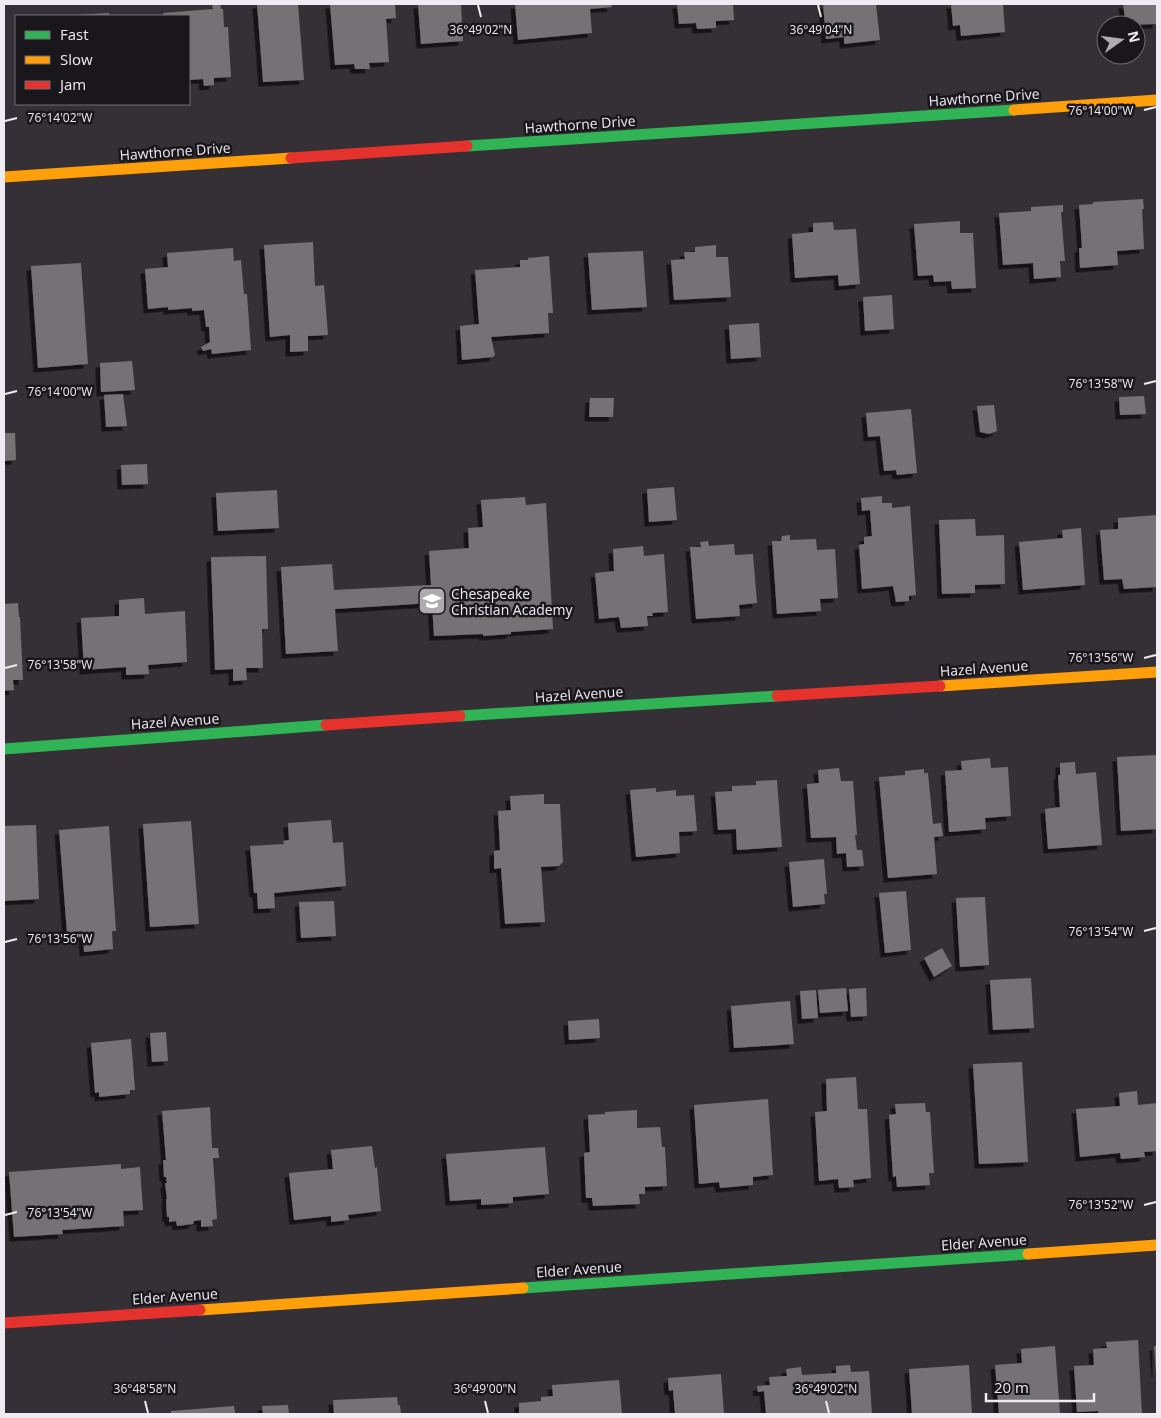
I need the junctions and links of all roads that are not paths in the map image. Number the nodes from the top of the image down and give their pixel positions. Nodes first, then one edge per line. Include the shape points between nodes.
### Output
1 (1157, 100) edge
2 (4, 177) edge
3 (1157, 672) edge
4 (4, 749) edge
5 (1157, 1245) edge
6 (4, 1323) edge

1 - 2 street, Hawthorne Drive
3 - 4 street, Hazel Avenue via 412,719
5 - 6 street, Elder Avenue

